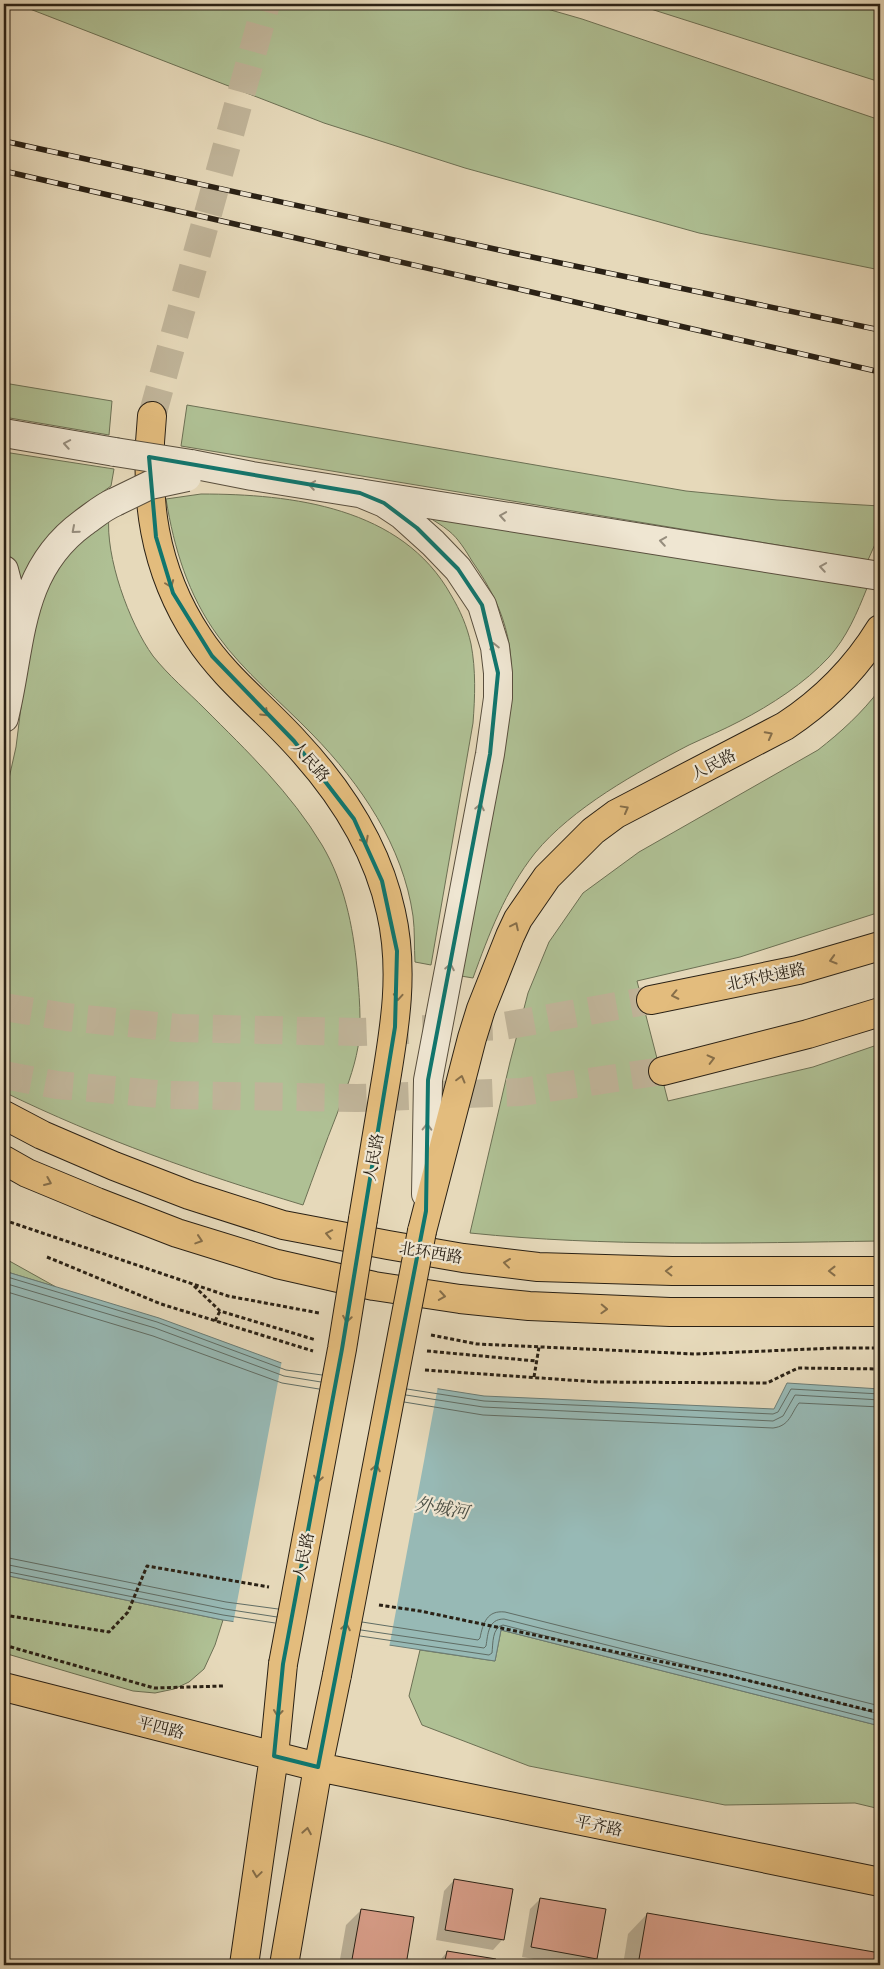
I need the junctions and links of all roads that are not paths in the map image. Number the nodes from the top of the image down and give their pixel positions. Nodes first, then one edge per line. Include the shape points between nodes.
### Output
1 (152, 416) tunnel mouth
2 (4, 433) edge
3 (189, 471) junction
4 (360, 493) junction
5 (4, 570) edge
6 (876, 576) edge
7 (880, 629) edge
8 (15, 654) junction
9 (4, 718) edge
10 (880, 946) edge
11 (651, 1000) tunnel mouth
12 (880, 1012) edge
13 (663, 1071) tunnel mouth
14 (4, 1115) edge
15 (4, 1160) edge
16 (424, 1221) junction
17 (880, 1271) edge
18 (880, 1312) edge
19 (4, 1687) edge
20 (274, 1756) junction
21 (318, 1766) junction
22 (880, 1882) edge
23 (244, 1965) edge
24 (284, 1965) edge

1 -> 20 main road, 人民路, bridge via 151,506 161,560 173,593 199,639 227,675 294,741 335,790 354,819 382,881 392,912 397,950 395,1027 363,1219 331,1351 283,1664
3 -> 2 street, bridge via 115,452
4 -> 3 street via 252,476
3 -> 8 street, bridge via 108,505 75,529 54,550 32,587
6 -> 4 street
16 -> 4 street via 428,1080 490,754 498,673 495,647 482,605 458,569 402,515
5 - 8 street via 11,596
16 -> 7 main road, 人民路 via 481,1009 518,919 547,877 593,831 616,814 803,714 848,672
8 - 9 street
10 -> 11 main road, 北环快速路 via 798,970
13 -> 12 main road
17 -> 14 main road, 北环西路 via 538,1267 388,1245 283,1224 189,1195 42,1135
15 -> 18 main road via 27,1173 177,1232 276,1264 374,1286 529,1306 670,1312
21 -> 16 main road, 人民路, bridge
19 - 20 main road, 平四路
20 - 21 main road, 平四路
20 -> 23 main road, 人民路
21 - 22 main road, 平齐路
24 -> 21 main road, 人民路

